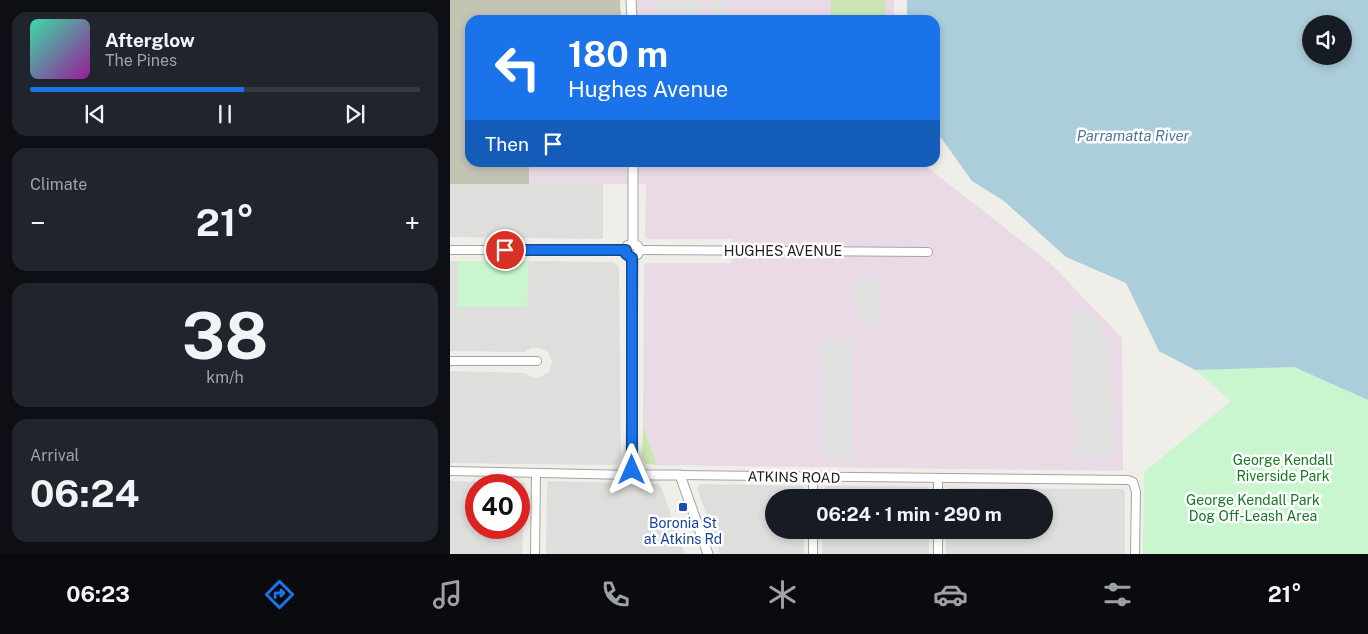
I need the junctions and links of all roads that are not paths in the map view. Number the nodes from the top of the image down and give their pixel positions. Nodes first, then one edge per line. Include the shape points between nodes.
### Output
1 (631, 0) edge
2 (632, 15) edge
3 (633, 167) edge
4 (636, 247) junction
5 (450, 250) edge
6 (626, 250) junction
7 (928, 252) dead end
8 (632, 258) junction
9 (450, 361) edge
10 (536, 362) dead end
11 (450, 471) edge
12 (536, 474) junction
13 (631, 474) junction
14 (680, 475) junction
15 (813, 477) junction
16 (938, 479) junction
17 (813, 489) edge
18 (938, 489) edge
19 (813, 539) edge
20 (938, 539) edge
21 (535, 554) edge
22 (708, 554) edge
23 (813, 554) edge
24 (938, 554) edge
25 (1135, 554) edge

1 - 2 street
3 - 4 street
4 - 6 street via 627,246
4 - 7 street, HUGHES AVENUE
4 - 8 street via 638,254
5 - 6 street
6 - 8 street
8 - 13 street
9 - 10 street
11 - 12 street, ATKINS ROAD
12 - 13 street, ATKINS ROAD
12 - 21 street
13 - 14 street, ATKINS ROAD
14 - 15 street, ATKINS ROAD
14 - 22 street
15 - 16 street, ATKINS ROAD
15 - 17 street
16 - 18 street
16 - 25 street, ATKINS ROAD via 1128,480 1135,486
19 - 23 street
20 - 24 street

